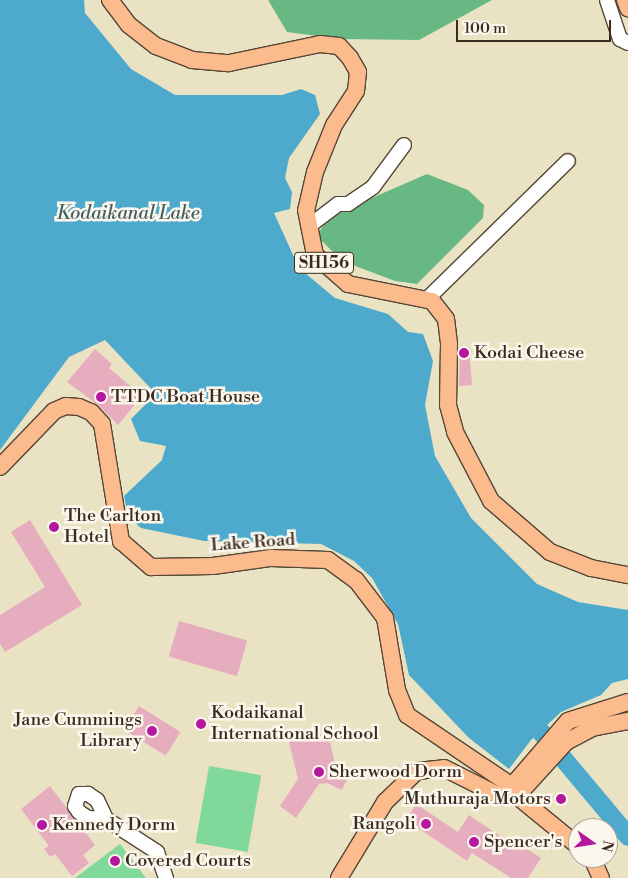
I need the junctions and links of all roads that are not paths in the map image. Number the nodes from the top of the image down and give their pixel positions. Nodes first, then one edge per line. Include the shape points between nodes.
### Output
1 (110, 0) edge
2 (607, 0) edge
3 (624, 0) edge
4 (628, 8) edge
5 (628, 43) edge
6 (404, 145) dead end
7 (568, 162) dead end
8 (309, 226) junction
9 (427, 300) junction
10 (0, 467) edge
11 (628, 574) edge
12 (628, 702) edge
13 (628, 721) edge
14 (561, 737) junction
15 (511, 793) junction
16 (106, 819) dead end
17 (568, 838) edge
18 (166, 878) edge
19 (339, 878) edge

1 - 8 main road, SH156 via 128,25 156,46 192,60 229,62 320,44 339,46 350,58 358,72 356,91 334,125 315,172 306,210
2 - 5 street via 620,39
3 - 4 main road
6 - 8 street via 374,187 348,204 338,204
7 - 9 street
8 - 9 main road, SH156 via 315,255 348,284
9 - 11 main road via 432,301 446,319 448,405 455,432 491,501 550,552 591,568
10 - 15 main road, Lake Road via 54,411 66,406 79,407 91,412 102,424 121,541 151,567 213,566 271,558 328,560 356,580 385,618 398,690 406,715
12 - 14 main road via 568,721
13 - 14 main road
14 - 15 main road
15 - 17 main road
15 - 19 main road via 444,768 417,771 385,802
16 - 18 street via 157,852

